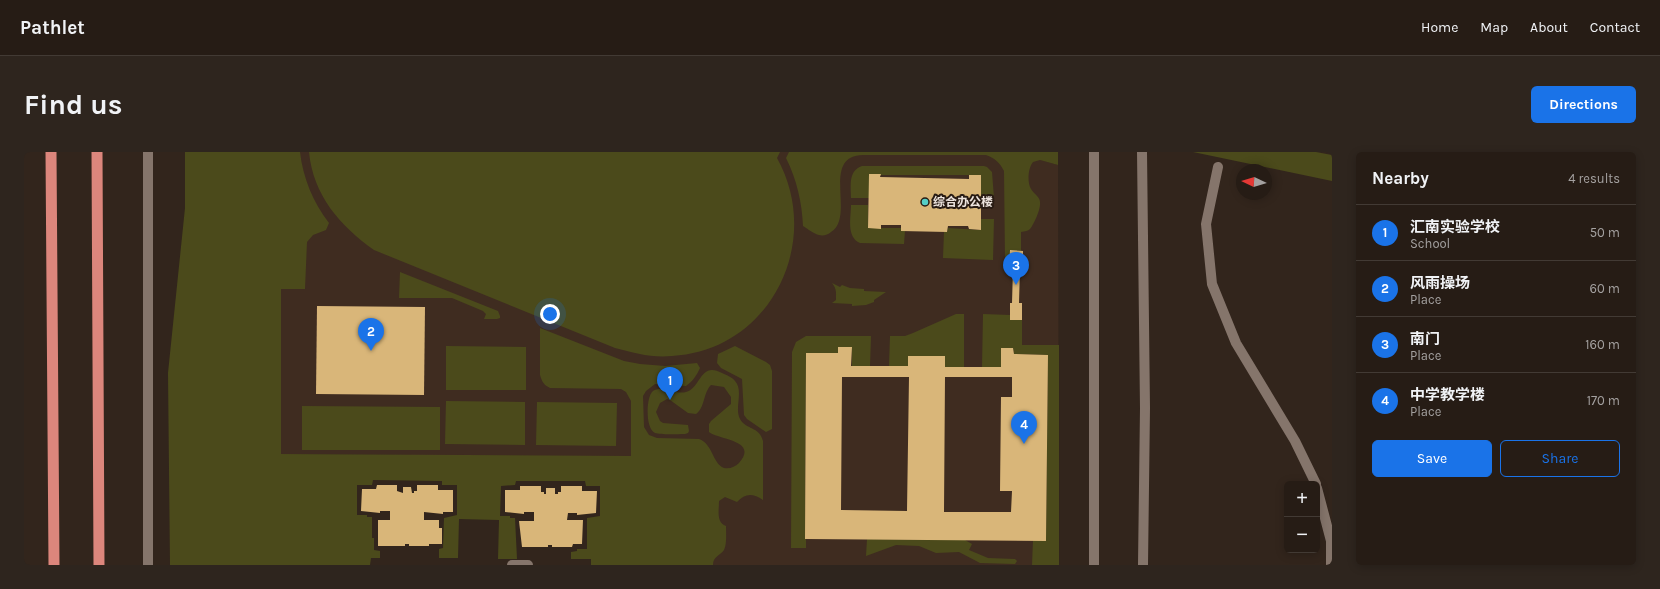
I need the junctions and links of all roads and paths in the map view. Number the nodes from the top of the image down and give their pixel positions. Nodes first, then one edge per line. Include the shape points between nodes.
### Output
1 (51, 152) edge
2 (98, 152) edge
3 (148, 152) edge
4 (1094, 152) edge
5 (1142, 152) edge
6 (1218, 167) dead end
7 (1315, 481) edge
8 (1320, 499) edge
9 (54, 563) edge
10 (99, 563) edge
11 (148, 565) edge
12 (512, 565) edge
13 (528, 565) edge
14 (1094, 565) edge
15 (1143, 565) edge
16 (1331, 565) edge

1 - 9 highway
2 - 10 highway
3 - 11 street
4 - 14 street
5 - 15 street via 1145,408
6 - 7 street via 1206,224 1212,284 1236,343 1295,441
8 - 16 street via 1331,541
12 - 13 street

